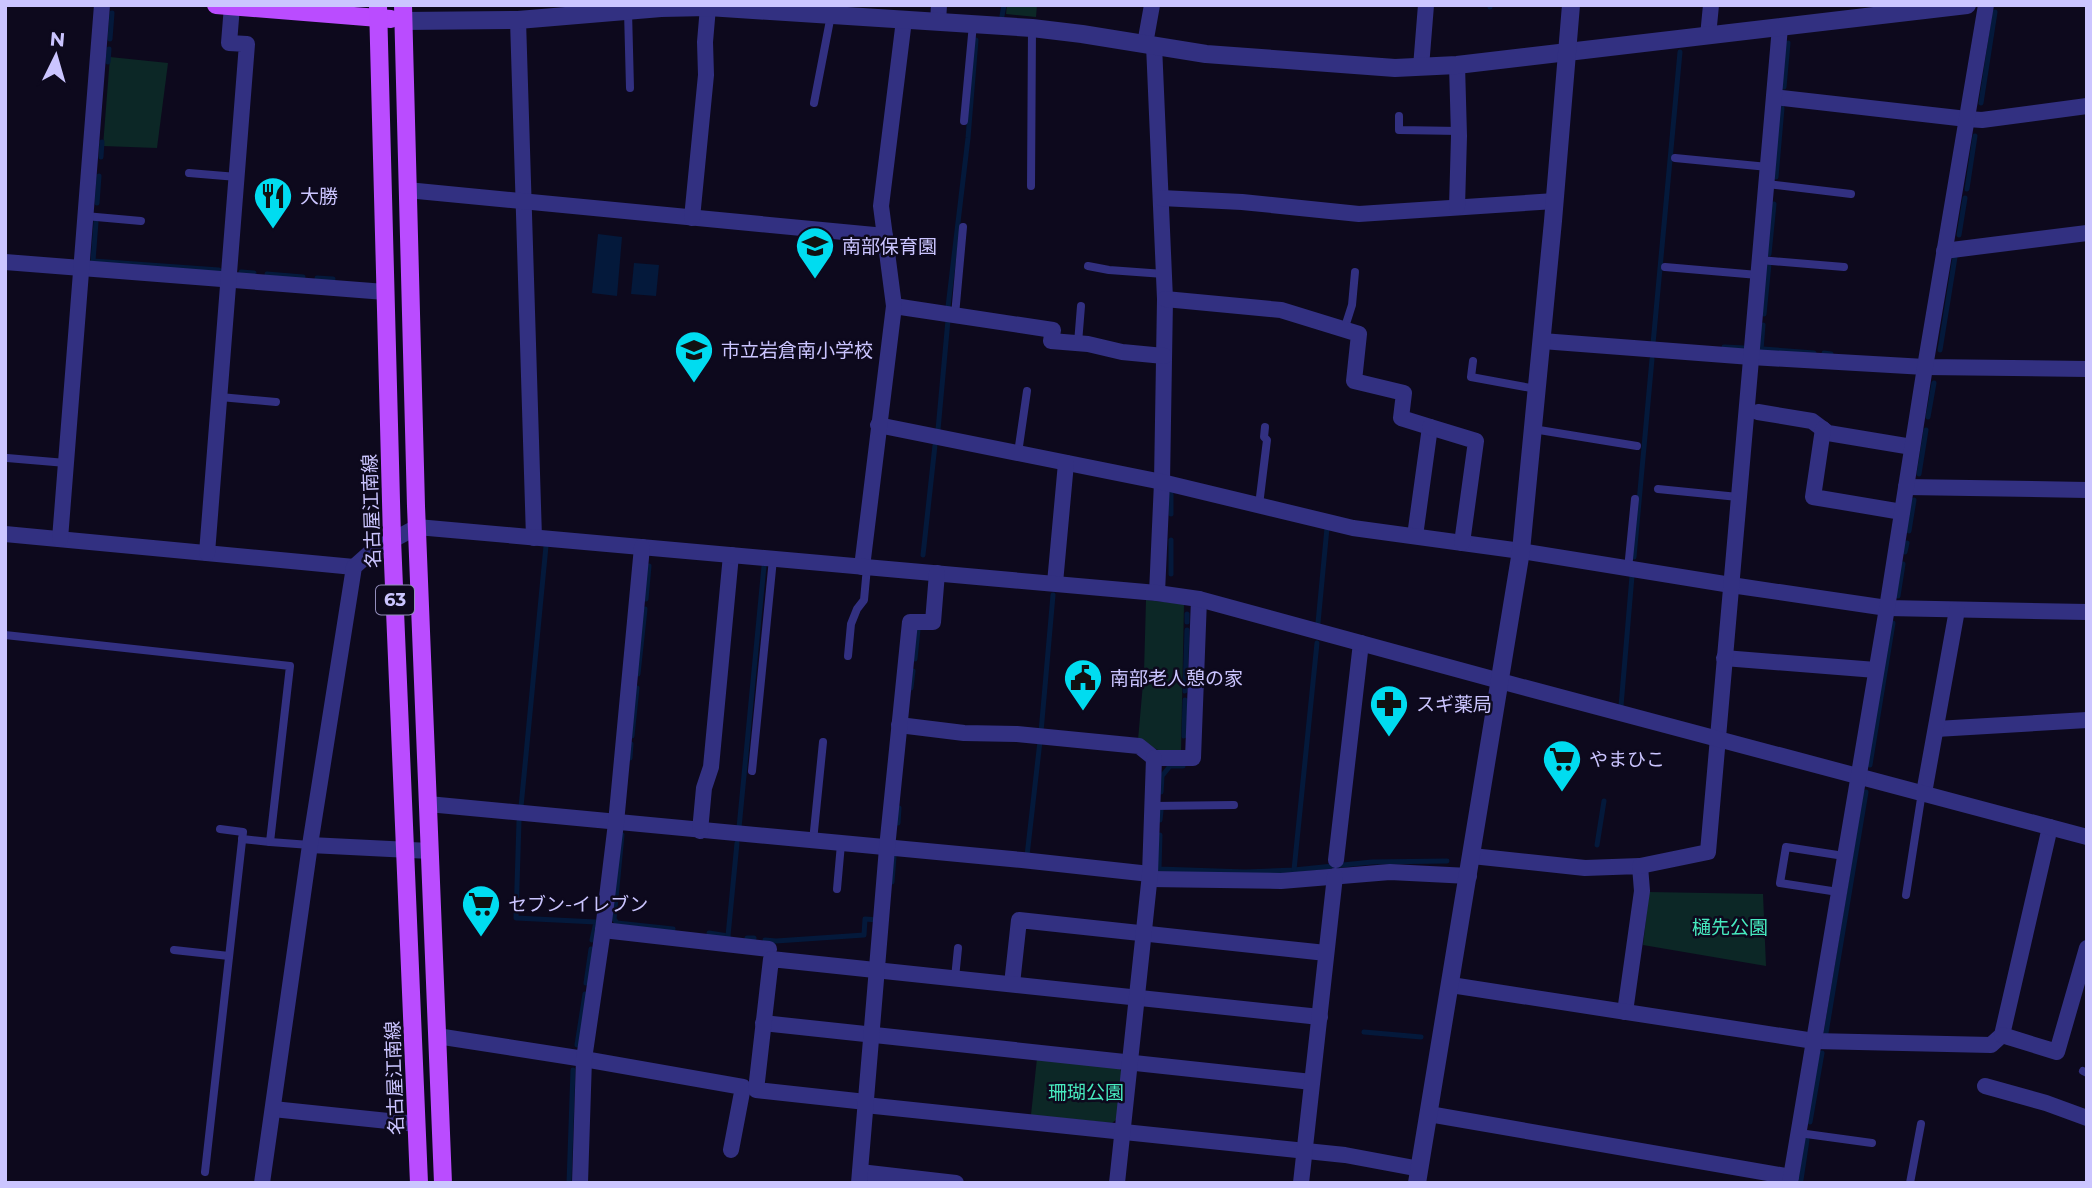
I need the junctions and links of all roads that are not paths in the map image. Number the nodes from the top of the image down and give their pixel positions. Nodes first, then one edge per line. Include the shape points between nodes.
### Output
1 (102, 5) edge
2 (1152, 5) edge
3 (1426, 5) edge
4 (1571, 5) edge
5 (1711, 5) edge
6 (1967, 5) edge
7 (1986, 5) edge
8 (224, 6) edge
9 (708, 7) edge
10 (753, 8) edge
11 (628, 11) junction
12 (378, 12) edge
13 (545, 12) edge
14 (403, 13) edge
15 (939, 14) edge
16 (831, 15) junction
17 (518, 20) junction
18 (904, 20) junction
19 (973, 24) junction
20 (1780, 27) junction
21 (1032, 28) junction
22 (1709, 36) junction
23 (1150, 45) junction
24 (1567, 52) junction
25 (1457, 65) junction
26 (1421, 67) junction
27 (630, 88) dead end
28 (1774, 97) junction
29 (814, 103) dead end
30 (2087, 106) edge
31 (1399, 116) dead end
32 (1967, 119) junction
33 (964, 121) dead end
34 (1459, 131) junction
35 (1675, 158) dead end
36 (1768, 167) junction
37 (189, 173) dead end
38 (237, 177) junction
39 (1766, 184) junction
40 (1031, 186) dead end
41 (407, 190) junction
42 (1851, 194) dead end
43 (1161, 198) junction
44 (523, 201) junction
45 (1555, 201) junction
46 (1457, 207) junction
47 (85, 216) junction
48 (692, 218) junction
49 (142, 221) dead end
50 (963, 227) dead end
51 (2087, 233) edge
52 (885, 236) junction
53 (1944, 251) junction
54 (5, 262) edge
55 (1088, 266) dead end
56 (1665, 267) dead end
57 (1844, 267) dead end
58 (81, 268) junction
59 (1759, 268) junction
60 (1355, 272) dead end
61 (1164, 274) junction
62 (229, 280) junction
63 (385, 292) junction
64 (1165, 299) junction
65 (894, 306) junction
66 (1081, 306) dead end
67 (955, 315) junction
68 (1344, 330) junction
69 (1542, 341) junction
70 (1078, 343) junction
71 (1164, 356) junction
72 (1751, 357) junction
73 (1473, 361) dead end
74 (1925, 367) junction
75 (2087, 369) edge
76 (1537, 389) junction
77 (1027, 391) dead end
78 (220, 397) junction
79 (276, 402) dead end
80 (1758, 412) dead end
81 (878, 425) junction
82 (1265, 426) dead end
83 (1430, 427) junction
84 (1533, 429) junction
85 (1823, 429) junction
86 (1637, 446) dead end
87 (1912, 447) junction
88 (1018, 453) junction
89 (7, 458) dead end
90 (66, 463) junction
91 (1066, 463) junction
92 (1163, 482) junction
93 (1906, 488) junction
94 (1658, 489) dead end
95 (2087, 489) edge
96 (1738, 497) junction
97 (1635, 499) dead end
98 (1259, 505) junction
99 (1902, 512) junction
100 (417, 527) junction
101 (5, 534) edge
102 (1415, 536) junction
103 (534, 538) junction
104 (60, 539) junction
105 (392, 539) junction
106 (1462, 543) junction
107 (642, 547) junction
108 (1521, 551) junction
109 (208, 553) junction
110 (731, 555) junction
111 (773, 559) junction
112 (354, 567) junction
113 (865, 567) junction
114 (1628, 569) junction
115 (937, 573) junction
116 (1055, 583) junction
117 (1731, 585) junction
118 (1157, 593) junction
119 (1199, 599) junction
120 (1887, 608) junction
121 (1957, 610) junction
122 (2087, 612) edge
123 (5, 635) edge
124 (1360, 643) junction
125 (848, 656) dead end
126 (1724, 658) junction
127 (1876, 670) junction
128 (1500, 681) junction
129 (2087, 720) edge
130 (899, 725) junction
131 (1936, 729) junction
132 (1717, 738) junction
133 (823, 742) dead end
134 (1154, 758) junction
135 (752, 771) dead end
136 (1858, 775) junction
137 (1923, 793) junction
138 (428, 804) junction
139 (1234, 805) dead end
140 (1153, 806) junction
141 (616, 823) junction
142 (2050, 827) junction
143 (220, 830) dead end
144 (700, 831) junction
145 (2087, 837) edge
146 (242, 839) junction
147 (813, 841) junction
148 (271, 842) junction
149 (841, 844) junction
150 (310, 845) junction
151 (887, 848) junction
152 (405, 850) junction
153 (430, 851) junction
154 (1472, 856) junction
155 (1844, 856) junction
156 (1640, 866) junction
157 (1335, 868) junction
158 (1150, 876) junction
159 (1469, 876) junction
160 (837, 889) dead end
161 (1838, 892) junction
162 (1906, 895) dead end
163 (603, 930) junction
164 (1144, 933) junction
165 (958, 948) dead end
166 (2087, 948) edge
167 (769, 949) dead end
168 (174, 950) dead end
169 (1326, 953) junction
170 (229, 956) junction
171 (877, 970) junction
172 (955, 978) junction
173 (1012, 984) junction
174 (1451, 985) junction
175 (1137, 997) junction
176 (1625, 1012) junction
177 (1320, 1017) junction
178 (763, 1023) junction
179 (872, 1034) junction
180 (2002, 1035) junction
181 (437, 1036) junction
182 (1814, 1041) junction
183 (584, 1059) junction
184 (1130, 1062) junction
185 (1312, 1082) junction
186 (1985, 1086) dead end
187 (865, 1103) junction
188 (273, 1109) junction
189 (1429, 1114) junction
190 (2087, 1118) edge
191 (1921, 1124) dead end
192 (417, 1125) junction
193 (1123, 1132) junction
194 (1799, 1133) junction
195 (1872, 1143) dead end
196 (731, 1150) dead end
197 (1305, 1151) junction
198 (205, 1172) dead end
199 (1419, 1176) edge
200 (859, 1178) edge
201 (1790, 1180) edge
202 (262, 1183) edge
203 (419, 1183) edge
204 (443, 1183) edge
205 (580, 1183) edge
206 (956, 1183) edge
207 (1118, 1183) edge
208 (1301, 1183) edge
209 (1910, 1183) edge

1 - 47 street
2 - 23 street
3 - 26 street
4 - 24 street
5 - 22 street
6 - 20 street
7 - 32 street
8 - 12 main road
8 - 38 street via 229,43 247,44
9 - 10 street
9 - 11 street
9 - 48 street
10 - 16 street
11 - 13 street
11 - 27 lane
12 - 14 main road
12 - 63 main road, 名古屋江南線 / 63
13 - 17 street
14 - 17 street
14 - 41 main road, 63
15 - 18 street
15 - 19 street
16 - 18 street
16 - 29 lane
17 - 44 street
18 - 52 street via 881,206
19 - 21 street
19 - 33 lane
20 - 22 street
20 - 28 street
21 - 23 street
21 - 40 lane
22 - 24 street
23 - 26 street via 1206,54
23 - 43 street
24 - 25 street
24 - 45 street
25 - 26 street
25 - 34 street
28 - 32 street
28 - 36 street
30 - 32 street
31 - 34 lane via 1399,130
32 - 53 street
34 - 46 street
35 - 36 lane
36 - 39 street
37 - 38 lane
38 - 62 street
39 - 42 lane
39 - 59 street
41 - 44 street
41 - 100 main road, 63
43 - 46 street via 1359,214
43 - 61 street
44 - 48 street
44 - 103 street
45 - 46 street
45 - 69 street
47 - 49 lane
47 - 58 street
48 - 52 street
50 - 67 lane
51 - 53 street
52 - 65 street
53 - 74 street
54 - 58 street
55 - 61 lane
56 - 59 lane
57 - 59 lane
58 - 62 street
58 - 90 street
59 - 72 street
60 - 68 lane
61 - 64 street
62 - 63 street
62 - 78 street
63 - 105 main road, 名古屋江南線 / 63
64 - 68 street via 1281,310
64 - 71 street
65 - 67 street
65 - 81 street
66 - 70 lane
67 - 70 street via 1053,330 1051,341
68 - 83 street via 1359,334 1354,381 1404,393 1401,418
69 - 72 street
69 - 76 street
70 - 71 street
71 - 92 street
72 - 74 street
72 - 96 street
73 - 76 lane via 1471,377
74 - 75 street
74 - 87 street
76 - 84 street
77 - 88 lane
78 - 79 lane
78 - 109 street
80 - 85 street via 1812,421
81 - 88 street
81 - 113 street
82 - 98 lane
83 - 102 street
83 - 106 street via 1476,440
84 - 86 lane
84 - 108 street
85 - 87 street
85 - 99 street via 1813,497
87 - 93 street
88 - 91 street
89 - 90 lane
90 - 104 street
91 - 92 street
91 - 116 street
92 - 98 street
92 - 118 street
93 - 95 street
93 - 99 street
94 - 96 lane
96 - 117 street
97 - 114 lane
98 - 102 street via 1353,528
99 - 120 street
100 - 103 street
100 - 105 street
100 - 138 main road, 63
101 - 104 street
102 - 106 street
103 - 107 street
104 - 109 street
105 - 112 street
105 - 152 main road, 名古屋江南線 / 63
106 - 108 street
107 - 110 street
107 - 141 street
108 - 114 street
108 - 128 street
109 - 112 street
110 - 111 street
110 - 144 street via 711,767
111 - 113 street
111 - 135 lane
112 - 150 street
113 - 115 street
113 - 125 lane via 864,600 851,624
114 - 117 street
115 - 116 street
115 - 130 street via 933,622 910,622
116 - 118 street
117 - 120 street
117 - 126 street
118 - 119 street
119 - 124 street
119 - 134 street via 1193,758
120 - 121 street
120 - 127 street
121 - 122 street
121 - 131 street
123 - 148 lane via 290,666
124 - 128 street
124 - 157 street
126 - 127 street
126 - 132 street
127 - 136 street
128 - 132 street
128 - 154 street
129 - 131 street
130 - 134 street via 1139,746
130 - 151 street
131 - 137 street
132 - 136 street
132 - 156 street via 1708,852
133 - 147 lane
134 - 140 street
136 - 137 street
136 - 155 street
137 - 142 street
137 - 162 lane
138 - 141 street
138 - 153 main road, 63
139 - 140 lane
140 - 158 street
141 - 144 street
141 - 163 street
142 - 145 street
142 - 180 street
143 - 146 lane via 243,832
144 - 147 street
146 - 148 lane
146 - 170 lane
147 - 149 street
148 - 150 lane
149 - 151 street
149 - 160 lane
150 - 152 street
150 - 188 street
151 - 158 street
151 - 171 street
152 - 153 street
152 - 192 main road, 名古屋江南線 / 63
153 - 181 main road, 63
154 - 156 street via 1585,868
154 - 159 street
155 - 161 street
155 - 161 lane via 1786,848 1780,883
156 - 176 street via 1642,891
157 - 158 street via 1281,881
157 - 159 street
157 - 169 street
158 - 164 street
159 - 174 street
161 - 182 street
163 - 167 street
163 - 183 street
164 - 169 street
164 - 173 street via 1018,920
164 - 175 street
165 - 172 lane
166 - 180 street via 2057,1052
168 - 170 lane
169 - 177 street
170 - 198 lane
171 - 172 street
171 - 178 street via 771,959
171 - 179 street
172 - 173 street
173 - 175 street
174 - 176 street
174 - 189 street
175 - 177 street
175 - 184 street
176 - 182 street
177 - 185 street
178 - 179 street
178 - 187 street via 756,1090
179 - 184 street
179 - 187 street
180 - 182 street via 1990,1045
181 - 183 street
181 - 204 main road, 63
182 - 194 street
183 - 196 street via 743,1087
183 - 205 street
184 - 185 street
184 - 193 street
185 - 197 street
186 - 190 street
187 - 193 street
187 - 200 street
188 - 192 street
188 - 202 street
189 - 199 street
189 - 201 street
191 - 209 lane
192 - 203 main road, 名古屋江南線 / 63
193 - 197 street
193 - 207 street
194 - 195 lane
194 - 201 street
197 - 199 street via 1345,1155
197 - 208 street
200 - 206 street

